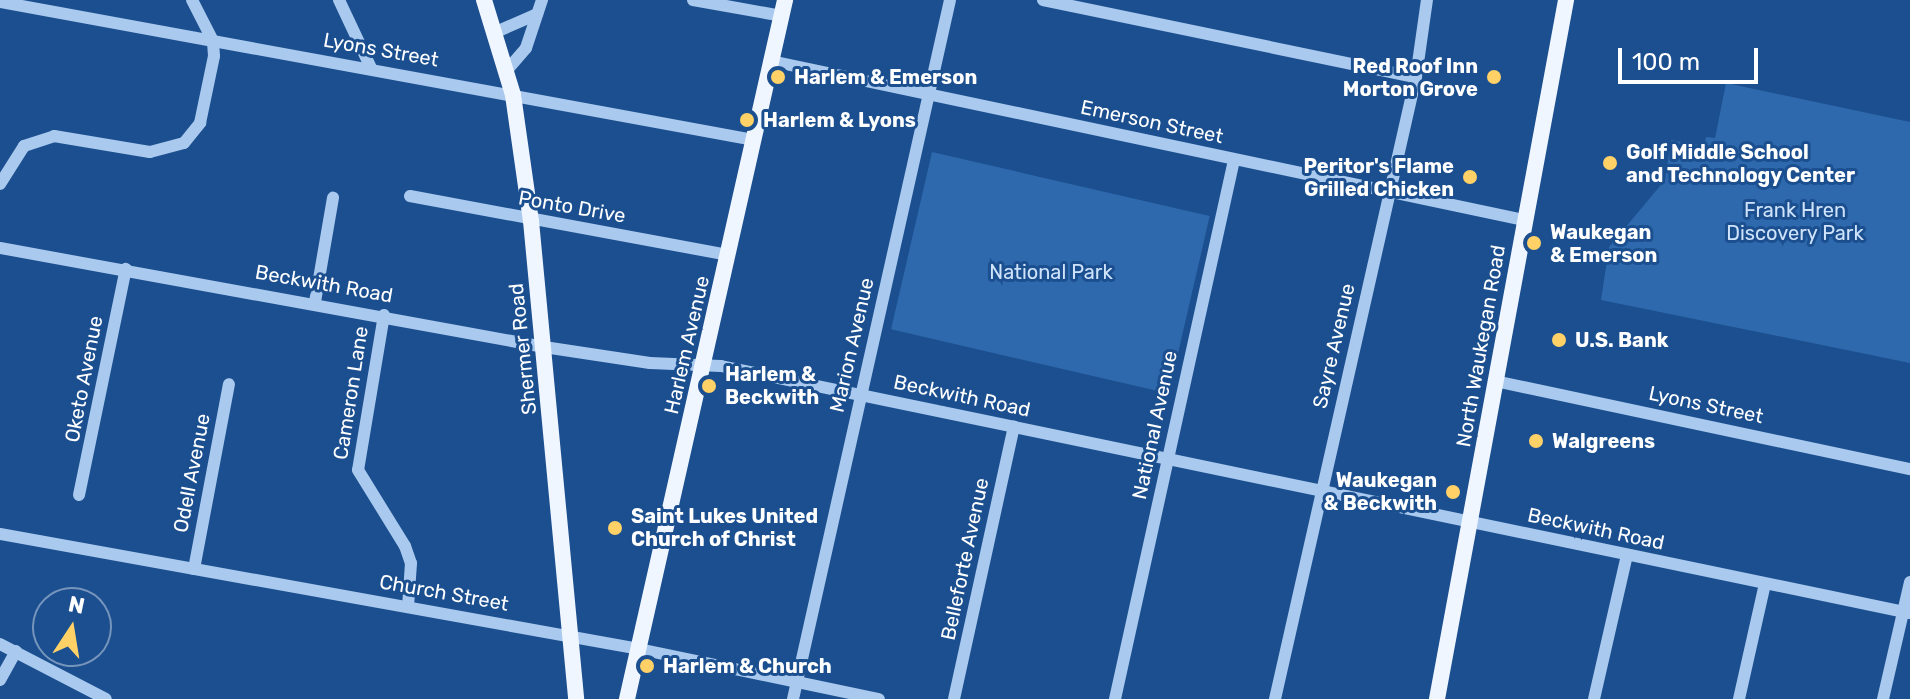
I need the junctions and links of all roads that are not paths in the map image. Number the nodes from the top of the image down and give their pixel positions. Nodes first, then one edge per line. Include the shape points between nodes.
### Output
1 (192, 0) edge
2 (339, 0) edge
3 (484, 0) edge
4 (542, 0) edge
5 (693, 0) edge
6 (950, 0) edge
7 (1043, 0) edge
8 (1427, 0) edge
9 (1566, 0) edge
10 (0, 2) edge
11 (784, 8) edge
12 (537, 14) junction
13 (496, 32) junction
14 (213, 41) junction
15 (771, 61) junction
16 (371, 68) junction
17 (507, 70) junction
18 (1416, 77) junction
19 (929, 94) junction
20 (513, 95) junction
21 (16, 134) dead end
22 (754, 140) junction
23 (24, 146) junction
24 (1234, 160) junction
25 (0, 184) edge
26 (1390, 191) junction
27 (410, 196) dead end
28 (333, 198) dead end
29 (1524, 220) junction
30 (531, 221) junction
31 (0, 248) edge
32 (728, 255) junction
33 (126, 269) junction
34 (315, 302) junction
35 (384, 315) junction
36 (544, 347) junction
37 (703, 365) junction
38 (1495, 381) junction
39 (229, 384) dead end
40 (861, 395) junction
41 (1014, 427) junction
42 (1168, 459) junction
43 (1910, 469) edge
44 (1322, 492) junction
45 (79, 495) dead end
46 (1469, 522) junction
47 (0, 534) edge
48 (1627, 555) junction
49 (194, 569) junction
50 (1910, 582) edge
51 (1765, 584) junction
52 (408, 607) junction
53 (1906, 613) edge
54 (571, 636) junction
55 (0, 644) edge
56 (639, 649) junction
57 (16, 651) junction
58 (0, 680) edge
59 (797, 682) junction
60 (106, 699) edge
61 (576, 699) edge
62 (627, 699) edge
63 (793, 699) edge
64 (879, 699) edge
65 (954, 699) edge
66 (1115, 699) edge
67 (1275, 699) edge
68 (1437, 699) edge
69 (1594, 699) edge
70 (1739, 699) edge
71 (1883, 699) edge

1 - 14 street
2 - 16 street
3 - 13 main road, Shermer Road
4 - 12 street
5 - 11 street
6 - 19 street, Marion Avenue
7 - 18 street
8 - 18 street, Sayre Avenue
9 - 29 main road, North Waukegan Road
10 - 14 street, Lyons Street
11 - 15 main road, Harlem Avenue
12 - 13 street
12 - 17 street via 526,48
13 - 17 main road, Shermer Road
14 - 16 street, Lyons Street
14 - 23 street via 205,107 188,148 150,152 54,136
15 - 19 street, Emerson Street
15 - 22 main road, Harlem Avenue
16 - 20 street, Lyons Street
17 - 20 main road, Shermer Road
18 - 26 street, Sayre Avenue
19 - 24 street, Emerson Street
19 - 40 street, Marion Avenue
20 - 22 street, Lyons Street
20 - 30 main road, Shermer Road
21 - 23 street
22 - 32 main road, Harlem Avenue
23 - 25 street
24 - 26 street, Emerson Street
24 - 42 street, National Avenue
26 - 29 street, Emerson Street
26 - 44 street, Sayre Avenue
27 - 30 street, Ponto Drive
28 - 34 street
29 - 38 main road, North Waukegan Road
30 - 32 street, Ponto Drive
30 - 36 main road, Shermer Road
31 - 33 street, Beckwith Road
32 - 37 main road, Harlem Avenue
33 - 34 street, Beckwith Road
33 - 45 street, Oketo Avenue
34 - 35 street, Beckwith Road
35 - 36 street, Beckwith Road
35 - 52 street, Cameron Lane via 358,470 405,546 411,563
36 - 37 street, Beckwith Road
36 - 54 main road, Shermer Road
37 - 40 street, Beckwith Road
37 - 56 main road, Harlem Avenue
38 - 43 street, Lyons Street
38 - 46 main road, North Waukegan Road
39 - 49 street, Odell Avenue
40 - 41 street, Beckwith Road
40 - 59 street, Marion Avenue
41 - 42 street, Beckwith Road
41 - 65 street, Belleforte Avenue
42 - 44 street, Beckwith Road
42 - 66 street, National Avenue
44 - 46 street, Beckwith Road
44 - 67 street, Sayre Avenue
46 - 48 street, Beckwith Road
46 - 68 main road, North Waukegan Road
47 - 49 street, Church Street
48 - 51 street, Beckwith Road
48 - 69 street
49 - 52 street, Church Street
50 - 53 street
51 - 53 street, Beckwith Road
51 - 70 street
52 - 54 street, Church Street
53 - 71 street
54 - 56 street, Church Street
54 - 61 main road, Shermer Road
55 - 57 street
56 - 59 street, Church Street
56 - 62 main road, Harlem Avenue
57 - 58 street
57 - 60 street
59 - 63 street, Marion Avenue
59 - 64 street, Church Street

